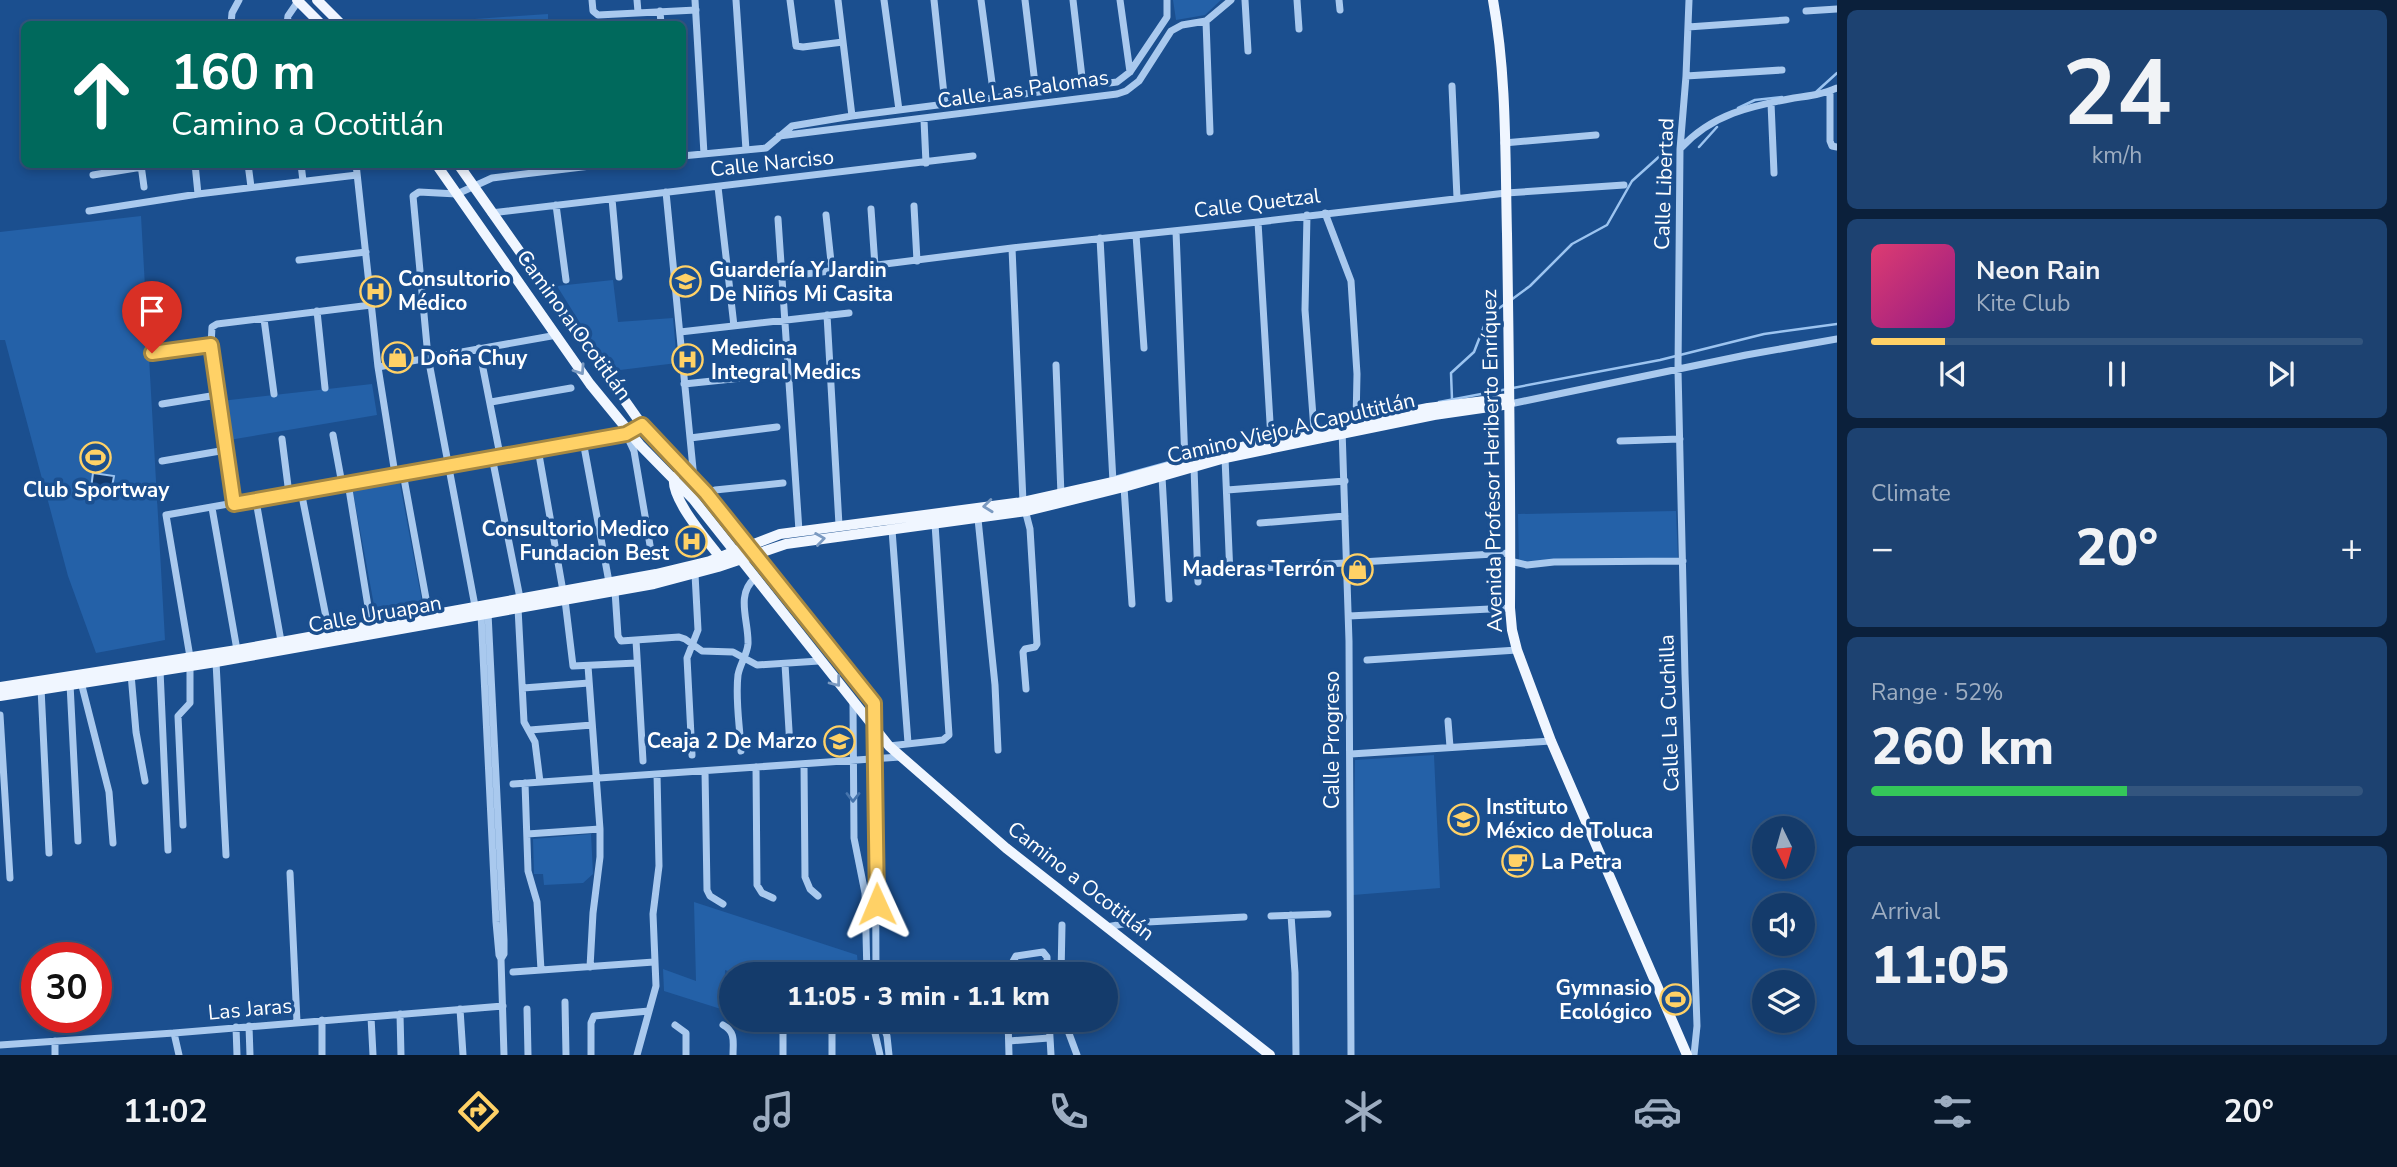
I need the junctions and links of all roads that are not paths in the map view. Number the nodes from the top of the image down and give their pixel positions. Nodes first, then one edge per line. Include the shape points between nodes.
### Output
1 (239, 0) edge
2 (298, 0) edge
3 (317, 0) edge
4 (592, 0) edge
5 (637, 0) edge
6 (695, 0) edge
7 (736, 0) edge
8 (790, 0) edge
9 (838, 0) edge
10 (884, 0) edge
11 (934, 0) edge
12 (981, 0) edge
13 (1025, 0) edge
14 (1073, 0) edge
15 (1120, 0) edge
16 (1231, 0) edge
17 (1245, 0) edge
18 (1339, 0) edge
19 (1493, 0) edge
20 (1689, 0) edge
21 (1300, 1) edge
22 (1168, 4) edge
23 (1837, 9) edge
24 (696, 10) junction
25 (1340, 10) dead end
26 (660, 11) junction
27 (1806, 11) dead end
28 (638, 12) junction
29 (609, 14) junction
30 (1786, 20) dead end
31 (231, 21) edge
32 (287, 21) edge
33 (318, 21) edge
34 (338, 21) edge
35 (609, 21) edge
36 (661, 21) edge
37 (1206, 21) junction
38 (1688, 27) junction
39 (1299, 29) dead end
40 (843, 42) junction
41 (1248, 51) dead end
42 (1782, 70) dead end
43 (1130, 72) junction
44 (1686, 76) junction
45 (1083, 86) junction
46 (1452, 86) dead end
47 (1835, 90) edge
48 (1036, 92) junction
49 (994, 98) junction
50 (1771, 103) junction
51 (945, 104) junction
52 (899, 110) junction
53 (852, 116) junction
54 (924, 120) junction
55 (1210, 132) dead end
56 (1596, 135) dead end
57 (779, 136) junction
58 (1504, 143) junction
59 (1837, 147) edge
60 (1680, 149) junction
61 (746, 150) junction
62 (704, 154) junction
63 (686, 156) edge
64 (973, 156) dead end
65 (926, 163) junction
66 (117, 168) edge
67 (141, 168) edge
68 (195, 168) edge
69 (249, 168) edge
70 (301, 168) edge
71 (356, 168) edge
72 (439, 168) edge
73 (461, 168) edge
74 (574, 168) edge
75 (1774, 173) dead end
76 (93, 175) dead end
77 (357, 175) junction
78 (303, 181) junction
79 (1624, 185) dead end
80 (474, 186) junction
81 (144, 187) dead end
82 (251, 187) junction
83 (718, 187) junction
84 (666, 192) junction
85 (1506, 193) junction
86 (198, 194) junction
87 (457, 194) junction
88 (1457, 198) junction
89 (612, 199) junction
90 (556, 205) junction
91 (914, 206) dead end
92 (871, 209) dead end
93 (89, 211) dead end
94 (491, 213) junction
95 (1325, 213) junction
96 (827, 215) dead end
97 (1307, 215) junction
98 (778, 219) dead end
99 (1258, 222) junction
100 (1176, 231) junction
101 (1136, 235) junction
102 (1100, 238) junction
103 (1012, 248) junction
104 (366, 252) junction
105 (299, 260) dead end
106 (917, 261) junction
107 (875, 266) junction
108 (832, 271) junction
109 (782, 276) junction
110 (619, 277) dead end
111 (566, 280) dead end
112 (371, 305) junction
113 (317, 311) junction
114 (849, 313) dead end
115 (827, 315) junction
116 (264, 319) junction
117 (784, 320) junction
118 (734, 326) junction
119 (680, 332) junction
120 (557, 335) junction
121 (1837, 339) edge
122 (211, 345) junction
123 (479, 348) junction
124 (1144, 348) dead end
125 (152, 353) dead end
126 (428, 357) junction
127 (1056, 365) dead end
128 (377, 367) junction
129 (1678, 370) junction
130 (770, 375) dead end
131 (684, 384) junction
132 (325, 388) dead end
133 (571, 388) dead end
134 (274, 394) dead end
135 (217, 395) junction
136 (1510, 401) junction
137 (491, 402) junction
138 (162, 404) dead end
139 (1356, 422) junction
140 (642, 425) junction
141 (777, 427) dead end
142 (1314, 430) junction
143 (1342, 430) junction
144 (628, 433) junction
145 (332, 435) dead end
146 (690, 438) junction
147 (282, 439) dead end
148 (1271, 439) junction
149 (1680, 439) junction
150 (583, 441) junction
151 (1620, 441) dead end
152 (538, 449) junction
153 (226, 450) junction
154 (496, 456) junction
155 (1226, 458) junction
156 (162, 461) dead end
157 (1190, 464) junction
158 (448, 465) junction
159 (399, 474) junction
160 (674, 477) junction
161 (1162, 477) junction
162 (695, 480) junction
163 (1345, 481) junction
164 (1113, 482) junction
165 (783, 483) dead end
166 (345, 484) junction
167 (1124, 487) junction
168 (1227, 490) junction
169 (301, 491) junction
170 (706, 493) junction
171 (289, 494) junction
172 (1062, 495) junction
173 (256, 500) junction
174 (234, 504) junction
175 (1025, 507) junction
176 (212, 508) junction
177 (1345, 516) junction
178 (978, 519) junction
179 (1260, 523) dead end
180 (936, 524) junction
181 (838, 525) junction
182 (892, 530) junction
183 (799, 531) junction
184 (751, 550) junction
185 (738, 555) junction
186 (652, 557) dead end
187 (1510, 557) junction
188 (722, 561) junction
189 (1683, 561) junction
190 (1348, 562) junction
191 (1263, 568) dead end
192 (695, 574) junction
193 (1230, 575) dead end
194 (755, 578) junction
195 (1198, 582) dead end
196 (612, 587) junction
197 (564, 595) junction
198 (1170, 599) dead end
199 (519, 603) junction
200 (1132, 604) dead end
201 (1510, 608) junction
202 (481, 611) junction
203 (429, 615) junction
204 (1349, 616) junction
205 (371, 625) junction
206 (329, 632) junction
207 (636, 640) junction
208 (281, 641) junction
209 (692, 644) junction
210 (237, 650) junction
211 (1517, 650) junction
212 (744, 658) junction
213 (1367, 660) dead end
214 (820, 661) junction
215 (190, 662) junction
216 (216, 662) junction
217 (637, 663) junction
218 (785, 664) junction
219 (588, 666) junction
220 (160, 670) junction
221 (131, 674) junction
222 (81, 682) junction
223 (589, 682) junction
224 (70, 684) junction
225 (41, 685) junction
226 (0, 687) edge
227 (523, 688) junction
228 (1026, 689) dead end
229 (0, 696) edge
230 (853, 704) junction
231 (0, 715) edge
232 (1448, 721) dead end
233 (592, 724) junction
234 (875, 729) junction
235 (530, 730) junction
236 (1551, 741) junction
237 (908, 743) junction
238 (889, 746) junction
239 (790, 747) dead end
240 (1450, 747) junction
241 (741, 751) dead end
242 (998, 751) dead end
243 (1351, 754) junction
244 (692, 755) dead end
245 (900, 757) junction
246 (876, 758) junction
247 (853, 760) junction
248 (643, 761) dead end
249 (804, 764) junction
250 (756, 767) junction
251 (705, 771) junction
252 (657, 774) junction
253 (597, 778) junction
254 (145, 781) dead end
255 (540, 782) junction
256 (525, 783) junction
257 (513, 784) dead end
258 (183, 825) dead end
259 (600, 829) junction
260 (527, 834) junction
261 (78, 841) dead end
262 (113, 843) dead end
263 (169, 850) dead end
264 (49, 853) dead end
265 (226, 855) dead end
266 (290, 873) dead end
267 (10, 878) dead end
268 (818, 896) dead end
269 (773, 898) dead end
270 (723, 904) dead end
271 (1328, 914) dead end
272 (1291, 915) junction
273 (1271, 916) dead end
274 (1244, 917) dead end
275 (1062, 925) dead end
276 (1107, 927) junction
277 (654, 962) junction
278 (867, 962) edge
279 (876, 962) edge
280 (1013, 962) edge
281 (1047, 962) edge
282 (1061, 962) edge
283 (590, 967) junction
284 (541, 970) junction
285 (513, 972) dead end
286 (565, 1002) dead end
287 (503, 1006) junction
288 (460, 1009) junction
289 (527, 1009) dead end
290 (649, 1011) junction
291 (400, 1014) junction
292 (371, 1017) junction
293 (321, 1020) junction
294 (297, 1022) junction
295 (675, 1025) dead end
296 (249, 1026) junction
297 (236, 1027) junction
298 (732, 1032) edge
299 (783, 1032) edge
300 (832, 1032) edge
301 (875, 1032) edge
302 (886, 1032) edge
303 (1009, 1032) edge
304 (1049, 1032) edge
305 (1068, 1032) edge
306 (174, 1034) junction
307 (1049, 1038) junction
308 (54, 1041) junction
309 (1009, 1041) junction
310 (0, 1045) edge
311 (55, 1055) edge
312 (180, 1055) edge
313 (236, 1055) edge
314 (250, 1055) edge
315 (323, 1055) edge
316 (373, 1055) edge
317 (401, 1055) edge
318 (463, 1055) edge
319 (504, 1055) edge
320 (528, 1055) edge
321 (566, 1055) edge
322 (591, 1055) edge
323 (636, 1055) edge
324 (686, 1055) edge
325 (733, 1055) edge
326 (783, 1055) edge
327 (832, 1055) edge
328 (880, 1055) edge
329 (889, 1055) edge
330 (1009, 1055) edge
331 (1051, 1055) edge
332 (1077, 1055) edge
333 (1270, 1055) edge
334 (1296, 1055) edge
335 (1351, 1055) edge
336 (1687, 1055) edge
337 (1694, 1055) edge

1 - 31 street
2 - 32 street
2 - 33 main road
3 - 34 main road
4 - 29 street via 593,11
5 - 28 street
6 - 24 street
7 - 61 street
8 - 40 street via 796,46
9 - 40 street
10 - 52 street
11 - 51 street
12 - 49 street
13 - 48 street
14 - 45 street
15 - 43 street
16 - 37 street, Calle Las Palomas
17 - 41 street
18 - 25 street
19 - 58 main road, Avenida Profesor Heriberto Enríquez
20 - 38 street, Calle Libertad
21 - 39 street
22 - 43 street, Calle Las Palomas via 1167,17
23 - 27 street
24 - 26 street
24 - 62 street
26 - 28 street
26 - 36 street
28 - 29 street
29 - 35 street
30 - 38 street
37 - 54 street, Calle Las Palomas via 1171,31 1126,92
37 - 55 street
38 - 44 street, Calle Libertad
40 - 53 street
42 - 44 street
43 - 45 street, Calle Las Palomas via 1117,82
44 - 60 street, Calle Libertad
45 - 48 street, Calle Las Palomas
46 - 88 street
47 - 50 street
47 - 59 street via 1830,141
48 - 49 street, Calle Las Palomas
49 - 51 street, Calle Las Palomas
50 - 60 street via 1709,123
50 - 75 street
51 - 52 street, Calle Las Palomas
52 - 53 street, Calle Las Palomas
53 - 57 street, Calle Las Palomas via 792,126
54 - 57 street, Calle Las Palomas
54 - 65 street
56 - 58 street
57 - 61 street, Calle Las Palomas via 766,148
58 - 85 main road, Avenida Profesor Heriberto Enríquez
60 - 129 street, Calle Libertad
61 - 62 street, Calle Las Palomas
62 - 63 street, Calle Las Palomas
64 - 65 street, Calle Narciso
65 - 83 street, Calle Narciso
66 - 76 street
67 - 81 street
68 - 86 street
69 - 82 street
70 - 78 street
71 - 77 street
72 - 87 main road, Camino a Ocotitlán
73 - 80 main road, Camino a Ocotitlán
74 - 80 street via 492,178
77 - 78 street
77 - 104 street
78 - 82 street
79 - 85 street, Calle Quetzal
80 - 87 street
80 - 94 main road, Camino a Ocotitlán
82 - 86 street
83 - 84 street, Calle Narciso
83 - 118 street
84 - 89 street, Calle Narciso
84 - 119 street
85 - 88 street, Calle Quetzal
85 - 136 main road, Avenida Profesor Heriberto Enríquez
86 - 93 street
87 - 120 main road, Camino a Ocotitlán
87 - 126 street via 416,193 413,198
88 - 95 street, Calle Quetzal
89 - 90 street, Calle Narciso
89 - 110 street
90 - 94 street, Calle Narciso
90 - 111 street
91 - 106 street
92 - 107 street
94 - 140 main road, Camino a Ocotitlán
95 - 97 street, Calle Quetzal
95 - 139 street via 1351,281
96 - 108 street
97 - 99 street, Calle Quetzal
97 - 142 street via 1305,310
98 - 109 street
99 - 100 street, Calle Quetzal
99 - 148 street
100 - 101 street, Calle Quetzal
100 - 157 street
101 - 102 street, Calle Quetzal
101 - 124 street
102 - 103 street, Calle Quetzal
102 - 164 street
103 - 106 street, Calle Quetzal
103 - 175 street
104 - 105 street
104 - 112 street
106 - 107 street, Calle Quetzal
107 - 108 street, Calle Quetzal
108 - 109 street, Calle Quetzal
109 - 117 street
112 - 113 street
112 - 128 street
113 - 116 street
113 - 132 street
114 - 115 street
115 - 117 street
115 - 181 street
116 - 122 street via 214,325
116 - 134 street
117 - 118 street
117 - 183 street
118 - 119 street
119 - 131 street
120 - 123 street
120 -> 144 main road, Camino a Ocotitlán
121 - 129 street, Camino Viejo A Capultitlán
122 - 125 street
122 - 135 street
123 - 126 street
123 - 137 street
126 - 128 street
126 - 158 street
127 - 172 street
128 - 159 street
129 - 136 street, Camino Viejo A Capultitlán
129 - 149 street, Calle La Cuchilla
130 - 131 street
131 - 146 street
133 - 137 street
135 - 138 street
135 - 153 street
136 - 139 main road, Camino Viejo A Capultitlán via 1466,402
136 - 143 main road, Camino Viejo A Capultitlán
136 - 187 main road, Avenida Profesor Heriberto Enríquez
137 - 154 street
139 - 143 main road, Camino Viejo A Capultitlán
140 - 144 street
140 - 162 main road, Camino a Ocotitlán
141 - 146 street
142 - 143 main road, Camino Viejo A Capultitlán
142 - 148 main road, Camino Viejo A Capultitlán
143 - 155 main road, Camino Viejo A Capultitlán
143 - 163 street, Calle Progreso
144 - 150 street
144 - 160 main road, Camino a Ocotitlán
144 - 186 street
145 - 166 street
146 - 162 street
147 - 171 street
148 - 157 main road, Camino Viejo A Capultitlán
149 - 151 street
149 - 189 street, Calle La Cuchilla
150 - 152 street
150 - 196 street
152 - 154 street
152 - 197 street
153 - 156 street
153 - 174 street
154 - 158 street
154 - 199 street
155 - 157 main road, Camino Viejo A Capultitlán
155 - 168 street
157 - 161 main road, Camino Viejo A Capultitlán
157 - 164 main road, Camino Viejo A Capultitlán
157 - 195 street
158 - 159 street
158 - 202 street
159 - 166 street
159 - 203 street
160 - 185 main road, Camino a Ocotitlán
160 - 188 main road via 680,500
161 - 167 main road, Camino Viejo A Capultitlán
161 - 198 street
162 - 170 main road, Camino a Ocotitlán
163 - 168 street
163 - 177 street, Calle Progreso
164 - 172 main road, Camino Viejo A Capultitlán
165 - 170 street
166 - 169 street
166 - 205 street
167 - 175 main road, Camino Viejo A Capultitlán
167 - 200 street
168 - 193 street
169 - 171 street
169 - 206 street
170 - 184 main road, Camino a Ocotitlán
171 - 173 street
172 - 175 main road, Camino Viejo A Capultitlán
173 - 174 street
173 - 208 street
174 - 176 street
175 - 178 main road, Camino Viejo A Capultitlán
175 -> 181 main road, Camino Viejo A Capultitlán
175 - 228 street via 1031,529 1037,645 1024,651
176 - 210 street
176 - 215 street via 166,515
177 - 179 street
177 - 190 street, Calle Progreso
178 - 180 main road, Camino Viejo A Capultitlán
178 - 242 street
180 - 182 main road, Camino Viejo A Capultitlán
180 - 237 street via 949,735 943,740
181 - 183 main road, Camino Viejo A Capultitlán
184 -> 182 main road, Camino Viejo A Capultitlán
182 - 237 street
183 - 184 main road, Camino Viejo A Capultitlán via 771,537
184 - 185 main road, Calle Uruapan
184 - 234 main road, Camino a Ocotitlán via 874,703
185 - 188 main road, Calle Uruapan
185 - 194 main road, Camino a Ocotitlán
187 - 189 street via 1527,565
187 - 190 street
187 - 201 main road, Avenida Profesor Heriberto Enríquez
188 - 192 main road, Calle Uruapan
188 - 196 main road, Calle Uruapan
189 - 337 street, Calle La Cuchilla via 1698,1026
190 - 191 street
190 - 204 street, Calle Progreso
192 - 196 main road, Calle Uruapan
192 - 209 street via 698,630
194 - 212 street via 744,596 748,642
194 - 214 main road, Camino a Ocotitlán
196 - 197 main road, Calle Uruapan
196 - 207 street via 618,638
197 - 199 main road, Calle Uruapan
197 - 219 street via 571,663
199 - 202 main road, Calle Uruapan
199 - 202 main road, Calle Uruapan
199 - 227 street
201 - 204 street
201 - 211 main road, Avenida Profesor Heriberto Enríquez
202 - 203 main road, Calle Uruapan
202 - 216 main road, Calle Uruapan
202 - 287 street
203 - 205 main road, Calle Uruapan
204 - 243 street, Calle Progreso
205 - 206 main road, Calle Uruapan
206 - 208 main road, Calle Uruapan
207 - 209 street via 679,637
207 - 217 street
208 - 210 main road, Calle Uruapan
209 - 212 street via 702,651 729,651
209 - 244 street via 687,658
210 - 215 main road, Calle Uruapan
211 - 213 street
211 - 236 main road, Avenida Profesor Heriberto Enríquez
212 - 218 street via 757,664
212 - 241 street via 738,684
214 - 218 street
214 -> 230 main road, Camino a Ocotitlán
215 - 216 main road, Calle Uruapan
215 - 220 main road, Calle Uruapan
215 - 225 main road, Calle Uruapan
215 - 258 street via 190,703 178,716
216 - 265 street
217 - 219 street
217 - 248 street
218 - 239 street
219 - 223 street
220 - 221 main road, Calle Uruapan
220 - 263 street
221 - 222 main road, Calle Uruapan
221 - 254 street
222 - 224 main road, Calle Uruapan
222 - 262 street via 108,784
223 - 227 street
223 - 233 street
224 - 225 main road, Calle Uruapan
224 - 261 street
225 - 226 main road, Calle Uruapan
225 - 229 main road, Calle Uruapan
225 - 264 street
227 - 235 street via 524,722
230 - 234 main road, Camino a Ocotitlán
230 - 247 street
231 - 267 street
232 - 240 street
233 - 235 street
233 - 253 street
234 - 238 main road, Camino a Ocotitlán
234 - 246 street
235 - 255 street
236 - 240 street
236 - 336 main road, Avenida Profesor Heriberto Enríquez
237 - 238 street
238 - 245 main road, Camino a Ocotitlán
240 - 243 street
243 - 335 street, Calle Progreso
245 - 246 street
245 - 276 main road, Camino a Ocotitlán
246 - 247 street
246 - 279 street
247 - 249 street
247 -> 278 street via 854,838 865,893
249 - 250 street
249 - 268 street via 805,877
250 - 251 street
250 - 269 street via 757,885
251 - 252 street
251 - 270 street via 707,890
252 - 253 street
252 - 277 street
253 - 255 street
253 - 259 street
255 - 256 street
256 - 257 street
256 - 260 street
259 - 260 street
259 - 283 street
260 - 284 street
266 - 294 street
271 - 272 street
272 - 273 street
272 - 334 street
274 - 276 street
275 - 282 street
276 - 333 main road, Camino a Ocotitlán
277 - 283 street
277 - 290 street via 656,986
280 - 281 street via 1016,956 1043,952
283 - 284 street
284 - 285 street
286 - 321 street
287 - 288 street, Las Jaras
287 - 319 street
288 - 291 street, Las Jaras
288 - 318 street
289 - 320 street
290 - 322 street via 593,1017
290 - 323 street
291 - 292 street, Las Jaras
291 - 317 street
292 - 293 street, Las Jaras
292 - 316 street
293 - 294 street, Las Jaras
293 - 315 street
294 - 296 street, Las Jaras
295 - 324 street via 686,1033
296 - 297 street, Las Jaras
296 - 314 street
297 - 306 street, Las Jaras
297 - 313 street
298 - 325 street
299 - 326 street
300 - 327 street
301 - 328 street
302 - 329 street
303 - 309 street
304 - 307 street
305 - 332 street
306 - 308 street, Las Jaras
306 - 312 street
307 - 309 street
307 - 331 street
308 - 310 street, Las Jaras
308 - 311 street
309 - 330 street

